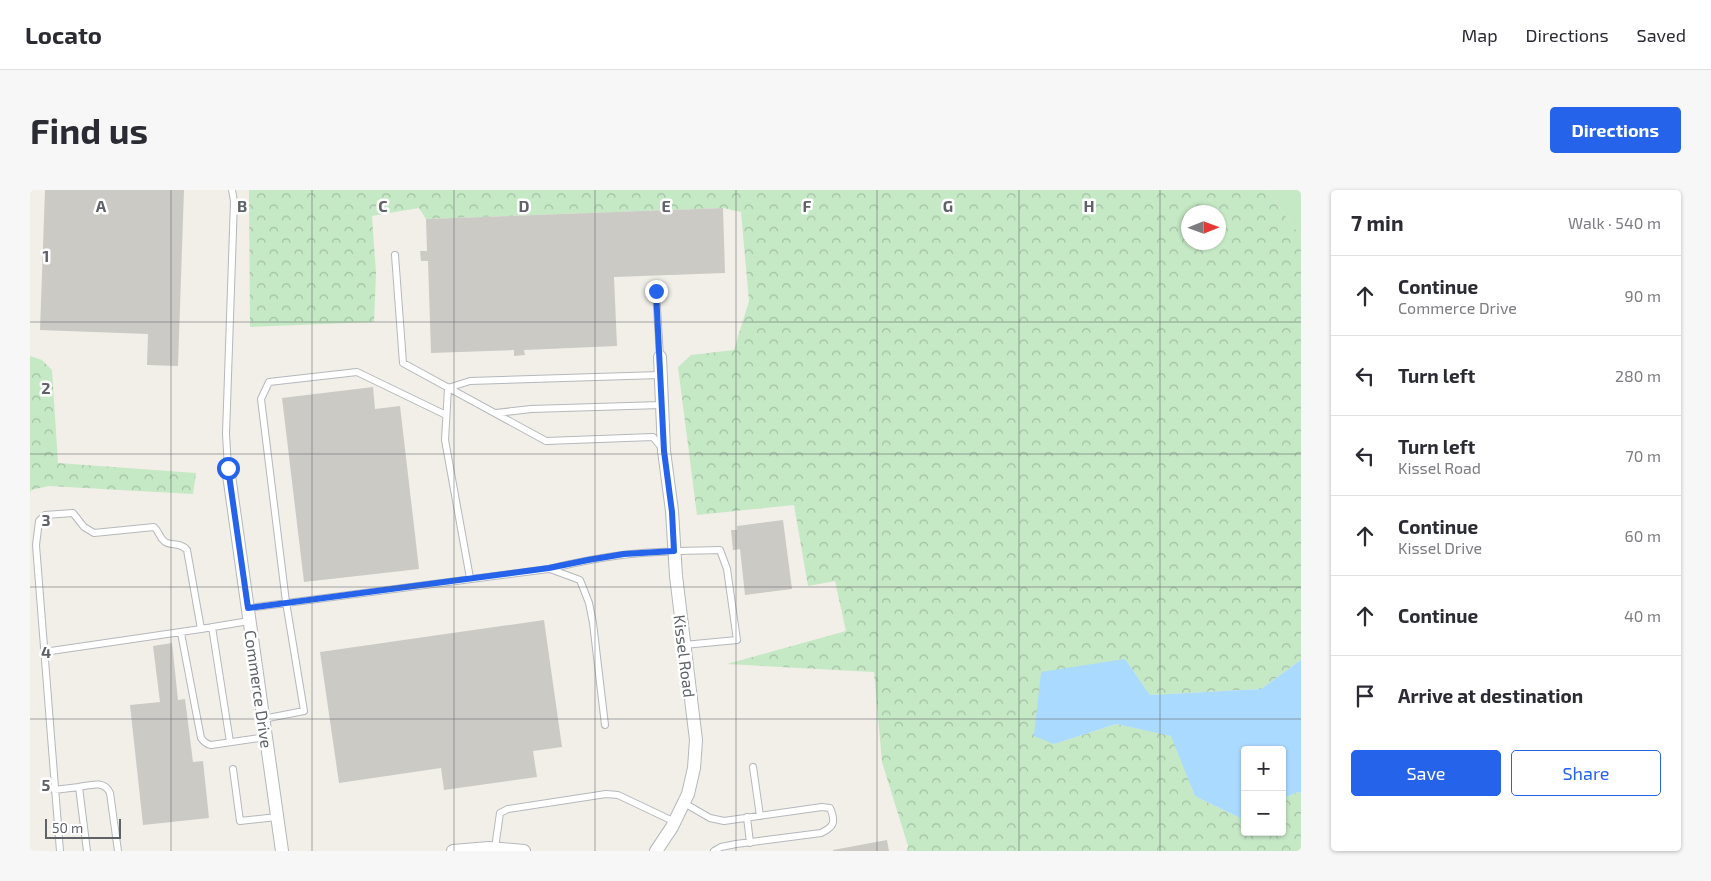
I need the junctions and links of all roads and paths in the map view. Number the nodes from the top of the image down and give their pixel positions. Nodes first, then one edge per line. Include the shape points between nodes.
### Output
1 (232, 190) edge
2 (395, 255) dead end
3 (656, 291) dead end
4 (660, 357) joint
5 (660, 375) junction
6 (448, 388) junction
7 (661, 405) junction
8 (495, 413) junction
9 (446, 415) junction
10 (664, 451) junction
11 (228, 468) joint
12 (674, 551) junction
13 (549, 568) junction
14 (470, 578) junction
15 (286, 602) junction
16 (248, 614) junction
17 (212, 627) junction
18 (201, 629) junction
19 (181, 633) junction
20 (684, 645) junction
21 (44, 652) junction
22 (263, 719) junction
23 (604, 725) dead end
24 (266, 737) junction
25 (230, 742) junction
26 (753, 767) dead end
27 (234, 769) dead end
28 (79, 787) junction
29 (54, 790) junction
30 (684, 803) junction
31 (760, 816) junction
32 (277, 817) junction
33 (747, 818) junction
34 (675, 822) junction
35 (750, 843) junction
36 (495, 848) junction
37 (467, 850) edge
38 (60, 851) edge
39 (87, 851) edge
40 (118, 851) edge
41 (282, 851) edge
42 (453, 851) edge
43 (524, 851) edge
44 (656, 851) edge
45 (714, 851) edge

1 - 11 lane
2 - 6 lane via 403,363
3 - 4 lane
4 - 5 street, Kissel Road
5 - 6 lane via 470,381
5 - 7 street, Kissel Road
6 - 8 lane
6 - 9 lane
7 - 8 lane
7 - 10 street, Kissel Road
8 - 10 lane via 546,441 653,437
9 - 14 lane via 445,440
9 - 15 lane via 357,372 269,382 261,399
10 - 12 street, Kissel Road
11 - 16 street, Commerce Drive
12 - 13 lane via 624,554
12 - 20 street, Kissel Road
12 - 20 lane via 720,550 727,569 737,640
13 - 14 lane
13 - 23 lane via 580,580 589,603
14 - 15 lane
15 - 16 lane
15 - 22 lane via 304,710
16 - 17 lane
16 - 22 street, Commerce Drive
17 - 18 lane
17 - 25 lane
18 - 19 lane
18 - 21 lane via 189,558 183,546 162,540 154,527 94,533 84,527 73,513 45,515 39,521 36,545
19 - 21 lane
19 - 25 lane via 201,738 207,744
20 - 30 street, Kissel Road via 696,740 694,768
21 - 29 lane
22 - 24 street, Commerce Drive
24 - 25 lane
24 - 32 street, Commerce Drive
26 - 31 lane
27 - 32 lane via 240,822
28 - 29 lane
28 - 39 lane
28 - 40 lane via 100,784 108,788
29 - 38 lane
30 - 33 lane via 710,818 724,821
30 - 34 street, Kissel Road
31 - 33 lane
31 - 35 lane via 827,807 833,814 833,824 831,829 821,833
32 - 41 street, Commerce Drive
33 - 35 lane
34 - 36 lane via 618,795 606,794 508,809 500,813
34 - 44 street, Kissel Road
35 - 45 lane
36 - 37 street
36 - 43 street
37 - 42 street

